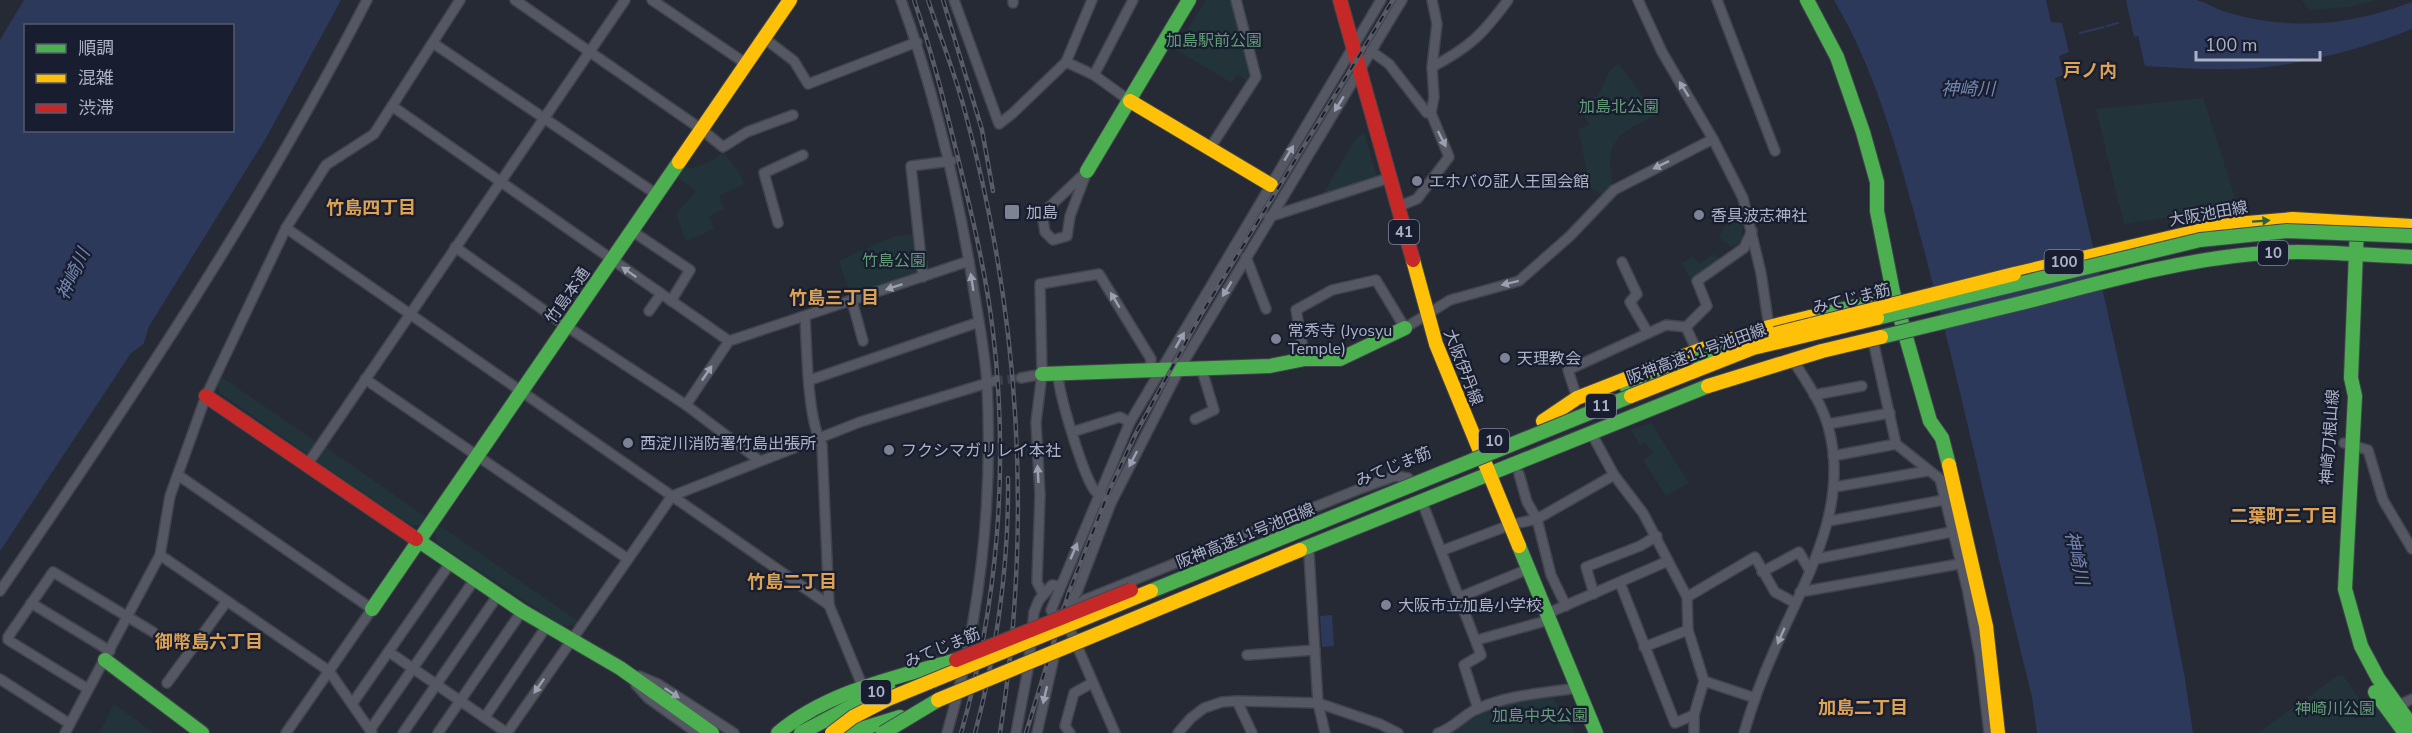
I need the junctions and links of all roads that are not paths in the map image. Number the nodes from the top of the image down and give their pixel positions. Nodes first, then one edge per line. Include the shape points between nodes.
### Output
1 (367, 0) edge
2 (460, 0) edge
3 (515, 0) edge
4 (626, 0) edge
5 (652, 0) edge
6 (790, 0) edge
7 (901, 0) edge
8 (954, 0) edge
9 (1092, 0) edge
10 (1133, 0) edge
11 (1189, 0) edge
12 (1236, 0) edge
13 (1340, 0) edge
14 (1381, 0) edge
15 (1402, 0) edge
16 (1432, 0) edge
17 (1508, 0) edge
18 (1717, 0) edge
19 (1807, 0) edge
20 (1641, 1) edge
21 (764, 38) junction
22 (916, 42) junction
23 (433, 43) junction
24 (1353, 48) junction
25 (1371, 51) junction
26 (590, 52) junction
27 (1066, 62) junction
28 (745, 63) junction
29 (1432, 67) junction
30 (1360, 71) junction
31 (1094, 75) junction
32 (1130, 101) junction
33 (392, 106) junction
34 (1431, 113) junction
35 (793, 115) dead end
36 (543, 117) junction
37 (701, 129) junction
38 (1713, 139) junction
39 (1210, 148) junction
40 (1775, 151) dead end
41 (803, 155) dead end
42 (951, 161) junction
43 (1088, 171) junction
44 (1389, 178) junction
45 (500, 182) junction
46 (1271, 185) junction
47 (1285, 192) junction
48 (656, 194) junction
49 (1397, 207) junction
50 (1269, 217) junction
51 (778, 223) dead end
52 (2358, 225) junction
53 (2412, 226) edge
54 (286, 228) junction
55 (632, 231) junction
56 (1752, 231) junction
57 (2412, 236) edge
58 (2142, 242) joint
59 (2412, 246) edge
60 (455, 247) junction
61 (2356, 254) junction
62 (1246, 256) junction
63 (2412, 257) edge
64 (612, 260) junction
65 (969, 261) junction
66 (1622, 262) dead end
67 (2014, 274) joint
68 (2135, 276) joint
69 (923, 277) junction
70 (661, 294) junction
71 (1894, 297) junction
72 (852, 301) junction
73 (671, 302) junction
74 (2021, 303) joint
75 (1266, 309) dead end
76 (649, 311) dead end
77 (409, 315) junction
78 (1428, 315) junction
79 (805, 316) junction
80 (978, 322) junction
81 (566, 326) junction
82 (1686, 327) junction
83 (1769, 327) junction
84 (1405, 328) junction
85 (1648, 333) junction
86 (1905, 337) junction
87 (729, 341) junction
88 (863, 341) dead end
89 (1874, 345) junction
90 (1697, 355) junction
91 (1305, 359) junction
92 (1796, 365) junction
93 (1201, 367) junction
94 (1180, 368) junction
95 (1156, 369) junction
96 (1058, 373) junction
97 (1042, 374) junction
98 (1021, 378) tunnel mouth
99 (365, 379) junction
100 (810, 380) junction
101 (990, 381) junction
102 (1862, 386) dead end
103 (520, 392) junction
104 (1815, 395) junction
105 (206, 396) junction
106 (1577, 398) junction
107 (686, 405) junction
108 (1890, 413) junction
109 (1195, 419) dead end
110 (1543, 421) junction
111 (1130, 422) junction
112 (1828, 424) junction
113 (1072, 432) junction
114 (818, 437) junction
115 (1594, 438) junction
116 (1896, 444) junction
117 (2348, 444) junction
118 (1478, 448) junction
119 (1555, 448) junction
120 (477, 455) junction
121 (1833, 456) junction
122 (760, 461) junction
123 (308, 465) junction
124 (1927, 471) junction
125 (1519, 474) dead end
126 (178, 475) junction
127 (1489, 475) junction
128 (1614, 475) junction
129 (1407, 478) junction
130 (1834, 487) junction
131 (1098, 493) junction
132 (672, 496) junction
133 (1944, 500) junction
134 (1111, 502) junction
135 (1426, 503) junction
136 (1538, 519) junction
137 (1830, 521) junction
138 (1510, 525) junction
139 (1951, 532) junction
140 (1657, 536) junction
141 (419, 540) junction
142 (2412, 549) edge
143 (1441, 551) junction
144 (1304, 552) junction
145 (160, 555) junction
146 (628, 559) junction
147 (1816, 559) junction
148 (1668, 561) junction
149 (451, 562) junction
150 (1959, 564) junction
151 (1810, 571) junction
152 (1521, 572) dead end
153 (1762, 572) junction
154 (475, 579) junction
155 (1620, 583) junction
156 (1059, 586) junction
157 (0, 591) edge
158 (1077, 592) junction
159 (1800, 592) junction
160 (1043, 594) junction
161 (1594, 594) junction
162 (498, 595) junction
163 (1460, 597) junction
164 (1687, 597) junction
165 (1084, 600) junction
166 (227, 601) junction
167 (31, 603) junction
168 (1795, 603) junction
169 (829, 605) junction
170 (1566, 606) junction
171 (372, 609) junction
172 (522, 611) junction
173 (129, 615) junction
174 (1064, 615) junction
175 (1547, 617) junction
176 (546, 627) junction
177 (1688, 630) junction
178 (153, 632) dead end
179 (573, 640) junction
180 (1477, 640) junction
181 (968, 647) junction
182 (1077, 647) junction
183 (1644, 647) junction
184 (1315, 650) junction
185 (389, 652) junction
186 (1247, 655) dead end
187 (108, 656) junction
188 (1054, 657) junction
189 (956, 660) junction
190 (620, 668) junction
191 (413, 669) junction
192 (1028, 669) junction
193 (329, 671) junction
194 (0, 679) edge
195 (1704, 681) junction
196 (167, 683) dead end
197 (1092, 683) junction
198 (437, 684) junction
199 (862, 685) junction
200 (1577, 688) junction
201 (88, 689) junction
202 (1755, 698) junction
203 (2412, 699) edge
204 (938, 700) junction
205 (460, 701) junction
206 (1237, 701) junction
207 (1318, 703) junction
208 (352, 704) junction
209 (2397, 706) junction
210 (1478, 709) junction
211 (953, 710) junction
212 (1694, 715) junction
213 (484, 717) junction
214 (70, 724) junction
215 (2412, 726) edge
216 (371, 731) edge
217 (1066, 731) edge
218 (767, 732) edge
219 (65, 733) edge
220 (202, 733) edge
221 (286, 733) edge
222 (402, 733) edge
223 (438, 733) edge
224 (507, 733) edge
225 (696, 733) edge
226 (712, 733) edge
227 (734, 733) edge
228 (778, 733) edge
229 (801, 733) edge
230 (832, 733) edge
231 (850, 733) edge
232 (882, 733) edge
233 (947, 733) edge
234 (1016, 733) edge
235 (1037, 733) edge
236 (1115, 733) edge
237 (1178, 733) edge
238 (1252, 733) edge
239 (1325, 733) edge
240 (1398, 733) edge
241 (1438, 733) edge
242 (1596, 733) edge
243 (1694, 733) edge
244 (1744, 733) edge
245 (1989, 733) edge
246 (1998, 733) edge
247 (2405, 733) edge

1 - 157 street via 267,180 168,343
2 - 23 street
3 - 26 street
4 - 26 street
5 - 28 street
6 - 21 main road, 竹島本通
7 - 22 street
8 - 27 street via 999,124
9 - 27 street
10 - 31 street
11 - 32 main road
12 - 39 street via 1256,77
13 - 24 main road, 大阪伊丹線 / 41
14 - 24 street
15 - 25 street
16 - 29 street via 1437,24
17 - 29 street via 1485,31 1463,51
18 - 40 street
19 - 71 main road via 1837,57 1863,132 1877,182 1877,211
38 -> 20 street via 1662,52
21 - 22 street via 794,61 808,84
21 - 28 main road, 竹島本通
22 - 42 street
23 - 33 street
23 - 36 street
24 - 30 main road, 大阪伊丹線 / 41
46 -> 24 street
25 - 30 street
25 - 34 street via 1389,64 1427,113
26 - 36 street
26 - 37 street
27 - 31 street
28 - 37 main road, 竹島本通
29 - 34 street
30 - 44 main road, 大阪伊丹線 / 41
30 -> 47 street
31 - 32 street
32 - 39 main road
32 - 43 main road
33 - 45 street
33 - 54 street via 374,134 326,165
34 -> 49 street via 1449,157 1417,199
35 - 37 street via 747,132 723,147
36 - 45 street
36 - 48 street
37 - 48 main road, 竹島本通
38 - 56 street via 1743,198
38 -> 78 street via 1614,190 1520,281 1450,300
39 - 46 main road
41 - 51 street via 764,173
42 - 65 street
42 - 69 street via 911,166
43 - 43 street via 1075,200 1067,236 1053,240 1045,232 1042,214
44 - 49 main road, 大阪伊丹線 / 41
44 - 50 street
45 - 60 street
45 - 64 street
46 - 47 street
95 -> 46 street
47 - 50 street
48 - 55 main road, 竹島本通
49 - 78 main road, 大阪伊丹線 / 41
50 - 62 street
52 - 53 main road, 大阪池田線 / 10
58 -> 52 main road, 大阪池田線 / 10 via 2259,221 2293,219
52 - 61 main road, 神崎刀根山線
54 - 77 street
54 - 105 street
55 - 64 main road, 竹島本通
55 - 73 street via 690,270
56 - 82 street via 1744,248 1697,281 1707,306
56 - 83 street
57 - 230 main road, 阪神高速11号池田線 / 11, bridge via 2287,231 2200,240 1753,348 1584,413 888,699
58 - 67 main road, 大阪池田線 / 100
59 - 231 main road, 阪神高速11号池田線 / 11 via 2296,242 2203,250 1757,357 1576,426 912,701
60 - 77 street
60 - 81 street
61 - 63 main road, 10
61 - 68 main road, 10 via 2253,254
61 - 117 main road, 神崎刀根山線 via 2351,378 2355,396
62 - 75 street
62 -> 94 street
70 -> 64 street
64 - 81 main road, 竹島本通
65 - 69 street
80 -> 65 street
66 - 85 street via 1638,294 1630,302
67 - 90 main road, みてじま筋 / 10, bridge
68 - 74 main road, 100
69 -> 72 street
70 - 73 street
70 - 76 street
71 - 83 main road
71 - 86 main road
72 - 79 street
72 - 88 street
73 - 87 street
74 - 119 main road, 10, bridge via 1822,351 1708,386
77 - 99 street
77 - 103 street
78 - 84 street
78 - 118 main road, 大阪伊丹線 / 41
79 - 87 street
79 - 100 street
80 - 100 street
80 - 101 street
81 - 103 main road, 竹島本通
81 - 107 street
82 - 85 street via 1666,325
82 - 90 street
83 - 90 main road
83 - 92 main road
84 - 91 main road via 1340,359
84 - 91 street via 1376,280 1332,290 1296,310
85 - 106 street via 1568,370
86 - 89 main road
86 - 246 main road via 1930,421 1942,438 1968,540 1986,626
107 -> 87 street
89 - 92 main road
89 - 108 street
90 - 106 main road
90 - 110 main road, みてじま筋 / 10
91 - 93 main road via 1270,366
92 - 104 street
92 - 115 main road via 1727,386
93 - 94 main road
93 - 109 street via 1214,410
94 - 95 main road
94 -> 134 street
95 - 96 main road
95 -> 97 street via 1099,274 1040,284
95 - 111 street
96 - 97 main road
96 - 113 street
97 - 98 street
160 -> 97 street via 1037,582 1040,495 1036,422
99 - 120 street
99 - 123 street
100 - 114 street
101 - 114 street
101 - 181 street via 986,516
102 - 104 street
103 - 120 main road, 竹島本通
103 - 132 street
104 - 112 street
105 - 123 main road
105 - 126 street
106 - 110 main road
107 - 122 street
108 - 112 street
108 - 116 street
110 - 118 main road, みてじま筋 / 10
111 - 113 street via 1120,417
111 - 131 street
112 - 121 street
113 - 131 street via 1093,489
114 - 122 street
114 - 169 street via 822,445
115 - 119 main road
115 - 128 street
116 - 121 street
116 - 124 street
117 - 142 street via 2368,450 2383,500
117 - 209 main road, 神崎刀根山線 via 2345,589 2349,615 2358,645
117 - 247 main road, 神崎刀根山線 via 2337,590 2341,617 2364,676
118 - 127 main road, 大阪伊丹線 / 41
118 - 129 main road, みてじま筋 / 10
119 - 127 main road, 10
120 - 141 main road, 竹島本通
120 - 146 street
121 - 130 street
122 - 132 street
123 - 141 main road
124 - 130 street
124 - 133 street via 1940,479
125 - 136 street via 1527,502
126 - 145 street via 170,496
126 - 171 street
127 - 135 main road, 10
127 - 138 main road, 大阪伊丹線 / 41
128 - 136 street
128 - 140 street via 1638,503
129 - 165 street via 1395,476
129 - 189 main road, みてじま筋 / 10, bridge
130 - 137 street
131 - 134 street
156 -> 131 street
132 - 146 street
132 - 169 street
133 - 137 street
133 - 139 street
134 - 158 street
135 - 143 street
135 - 144 main road, 10
136 - 138 street
136 - 170 street via 1551,574
137 - 147 street
138 - 143 street
138 - 175 main road, 大阪伊丹線 / 41
139 - 147 street
139 - 150 street
140 - 148 street
140 - 161 street via 1586,567
141 - 149 main road
141 - 171 main road, 竹島本通
143 - 163 street
144 - 182 street
144 - 184 street
144 - 204 main road, 10, bridge
145 - 166 street
145 - 173 street
146 - 179 street
147 - 151 street
148 - 155 street
148 - 164 street
149 - 154 main road
149 - 185 street
150 - 159 street
150 - 245 street via 1980,657
151 - 153 street via 1799,552
151 - 159 street
152 - 163 street
153 - 164 street via 1755,556
153 - 168 street via 1775,592
154 - 162 main road
154 - 191 street
155 - 161 street
155 - 183 street
156 - 160 street via 1052,585
156 - 174 street via 1051,610 1054,615
158 - 165 street
158 - 174 street
159 - 168 street
160 - 192 street via 1034,612
161 - 170 street
162 - 172 main road
162 - 198 street
163 - 180 street
164 - 177 street
165 - 174 street
166 - 193 street
166 - 196 street
167 - 173 street via 53,572
167 - 187 street
167 - 201 street via 8,640
168 -> 202 street
169 - 199 street
170 - 175 street
171 - 193 street
172 - 176 main road
172 - 205 street
173 - 178 street
173 - 187 street
174 - 182 street
175 - 180 street
175 - 200 main road, 大阪伊丹線 / 41
176 - 179 main road
176 - 213 street
177 - 183 street
177 - 195 street
179 - 190 main road
179 -> 224 street
180 - 210 street via 1481,655 1464,665
181 - 199 street
181 - 211 street
182 - 188 street
182 - 197 street
183 - 212 street via 1675,723
184 - 186 street
184 - 207 street
185 - 191 street
185 - 208 street
187 - 201 street
187 - 220 main road
188 - 192 street
188 -> 235 street
189 - 228 main road via 829,703 799,717
189 - 229 main road, みてじま筋 / 10 via 879,691
190 - 225 street via 648,698
190 - 226 main road
190 -> 227 street via 658,684
191 - 198 street
191 - 216 street
192 - 234 street
193 - 208 street
193 - 221 street
194 - 214 street
195 - 202 street
195 - 212 street
197 - 217 street via 1074,693
197 - 236 street
198 - 205 street
198 - 222 street
199 - 218 street via 793,714
200 - 210 street via 1500,699
200 - 242 main road, 大阪伊丹線 / 41
201 - 214 street
202 - 244 street
203 - 209 street
204 - 231 main road, 10, bridge
204 - 232 main road, bridge
205 - 213 street
205 - 223 street
206 - 207 street
206 - 237 street via 1204,708
206 - 238 street
207 - 239 street
207 - 240 street
208 - 216 street
209 - 215 main road, 神崎刀根山線
210 - 241 street
211 - 232 street via 935,709
211 - 233 street
212 - 243 street
213 - 224 street
214 - 219 street

